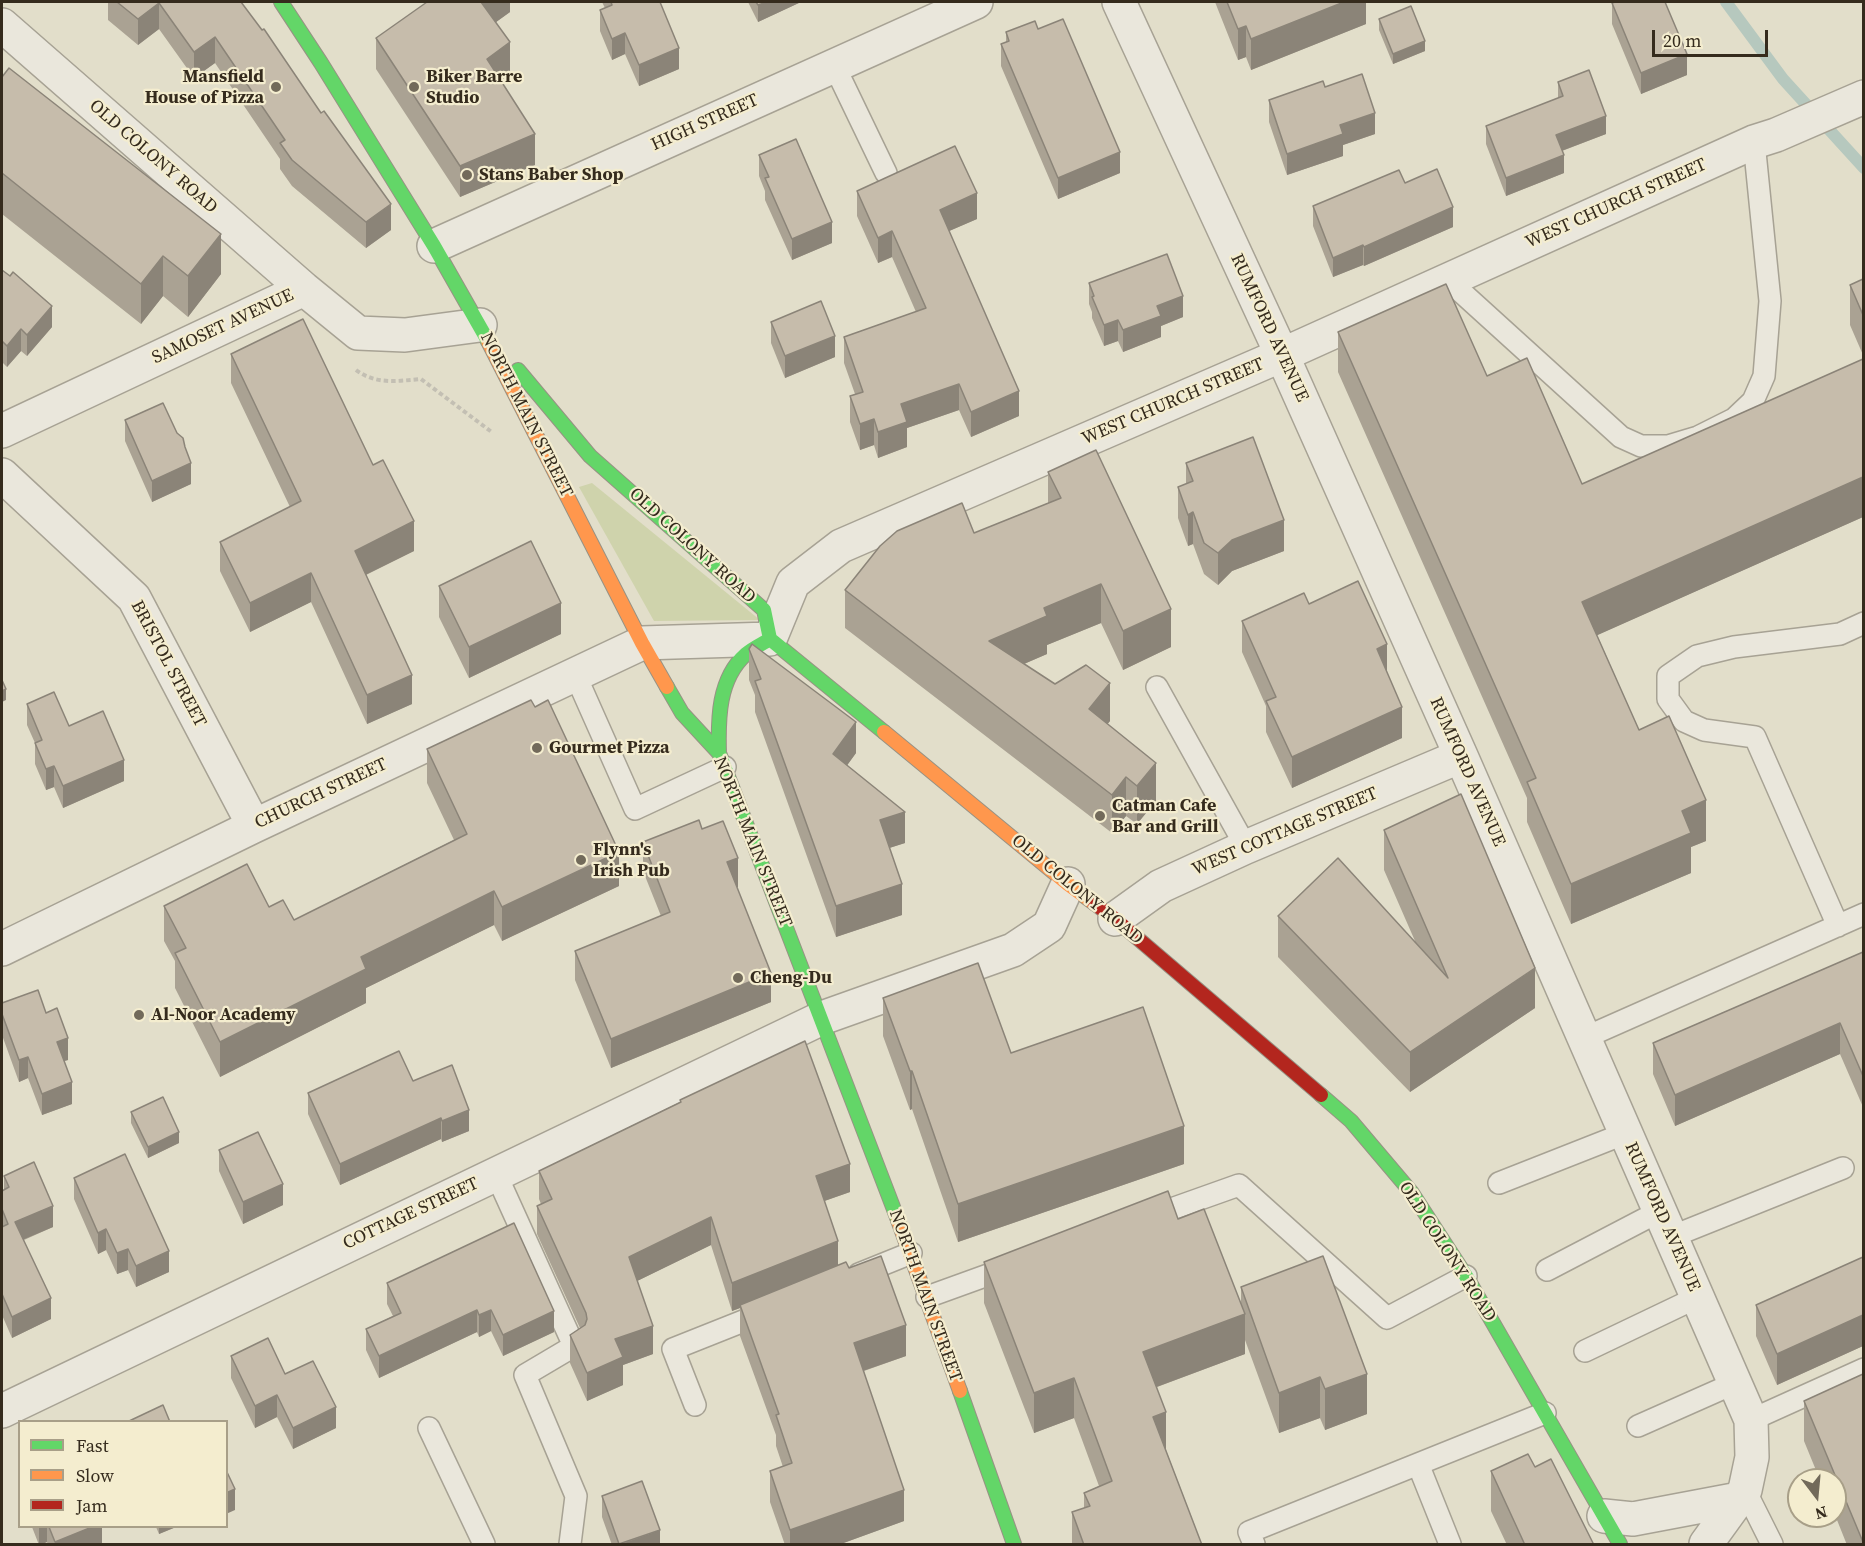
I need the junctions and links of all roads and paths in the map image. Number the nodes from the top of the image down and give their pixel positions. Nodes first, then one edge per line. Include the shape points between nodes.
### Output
1 (281, 2) edge
2 (976, 2) edge
3 (1119, 2) edge
4 (2, 25) edge
5 (834, 65) junction
6 (1851, 102) edge
7 (1765, 138) junction
8 (886, 173) dead end
9 (434, 246) junction
10 (1448, 280) junction
11 (304, 289) junction
12 (480, 325) junction
13 (1282, 355) junction
14 (2, 431) edge
15 (2, 475) edge
16 (1863, 622) edge
17 (770, 639) junction
18 (642, 643) junction
19 (575, 674) junction
20 (1157, 687) dead end
21 (1461, 756) junction
22 (722, 760) junction
23 (254, 826) junction
24 (1246, 847) junction
25 (1068, 884) junction
26 (1863, 914) edge
27 (1115, 919) junction
28 (1838, 926) junction
29 (2, 949) edge
30 (822, 1018) junction
31 (1584, 1038) junction
32 (1626, 1133) junction
33 (1843, 1168) dead end
34 (496, 1174) junction
35 (1499, 1183) dead end
36 (1666, 1224) junction
37 (1127, 1225) edge
38 (911, 1253) junction
39 (1027, 1261) edge
40 (1546, 1270) dead end
41 (1466, 1276) junction
42 (846, 1280) edge
43 (927, 1297) junction
44 (1698, 1297) junction
45 (781, 1306) edge
46 (1585, 1351) dead end
47 (1863, 1369) edge
48 (1735, 1383) junction
49 (695, 1405) dead end
50 (2, 1411) edge
51 (1545, 1413) junction
52 (1751, 1420) junction
53 (1638, 1426) dead end
54 (429, 1428) dead end
55 (1418, 1464) junction
56 (1742, 1494) junction
57 (1604, 1516) junction
58 (484, 1545) edge
59 (570, 1545) edge
60 (1014, 1545) edge
61 (1254, 1545) edge
62 (1450, 1545) edge
63 (1620, 1545) edge
64 (1706, 1545) edge
65 (1772, 1545) edge

1 - 9 main road, NORTH MAIN STREET
2 - 5 street, HIGH STREET
3 - 13 street, RUMFORD AVENUE
4 - 11 street, OLD COLONY ROAD
5 - 8 lane
5 - 9 street, HIGH STREET
6 - 7 street, WEST CHURCH STREET
7 - 10 street, WEST CHURCH STREET
7 - 10 lane via 1770,301 1764,376 1747,407 1734,419 1698,438 1668,446 1641,446 1621,437
9 - 12 main road, NORTH MAIN STREET
10 - 13 street, WEST CHURCH STREET
11 - 12 street, SAMOSET AVENUE via 358,333 405,335
11 - 14 street, SAMOSET AVENUE
12 - 17 main road, OLD COLONY ROAD via 590,456 764,610
12 - 18 main road, NORTH MAIN STREET
13 - 17 street, WEST CHURCH STREET via 841,546 793,583
13 - 21 street, RUMFORD AVENUE
15 - 23 street, BRISTOL STREET via 134,598
16 - 28 lane via 1840,634 1734,647 1697,656 1668,676 1668,699 1684,721 1704,730 1755,737
17 - 18 street
17 - 22 main road via 742,657 725,686 718,712
17 - 25 main road, OLD COLONY ROAD
18 - 19 street, CHURCH STREET
18 - 22 main road, NORTH MAIN STREET via 682,713
19 - 22 lane via 635,809
19 - 23 street, CHURCH STREET
20 - 24 lane
21 - 24 street, WEST COTTAGE STREET
21 - 31 street, RUMFORD AVENUE
22 - 30 main road, NORTH MAIN STREET
23 - 29 street, CHURCH STREET
24 - 27 street, WEST COTTAGE STREET via 1161,885
25 - 27 main road, OLD COLONY ROAD
25 - 30 street via 1048,926 1013,950
26 - 28 lane
27 - 41 main road, OLD COLONY ROAD via 1351,1121 1412,1192
28 - 31 lane
30 - 34 street, COTTAGE STREET
30 - 38 main road, NORTH MAIN STREET
31 - 32 street, RUMFORD AVENUE
32 - 35 lane
32 - 36 street, RUMFORD AVENUE
33 - 36 lane
34 - 50 street, COTTAGE STREET
34 - 59 lane via 574,1346 525,1375 576,1496
36 - 40 lane
36 - 44 street, RUMFORD AVENUE
37 - 41 lane via 1239,1185 1387,1318
38 - 42 lane
38 - 43 main road, NORTH MAIN STREET
39 - 43 lane
41 - 51 main road, OLD COLONY ROAD
43 - 60 main road, NORTH MAIN STREET
44 - 46 lane
44 - 48 street, RUMFORD AVENUE
45 - 49 lane via 673,1349
47 - 52 lane
48 - 52 street, RUMFORD AVENUE
48 - 53 lane
51 - 55 lane
51 - 57 main road, OLD COLONY ROAD
52 - 56 street, RUMFORD AVENUE via 1752,1456
54 - 58 lane
55 - 61 lane via 1249,1532
55 - 62 lane
56 - 57 street via 1634,1519
56 - 64 street, RUMFORD AVENUE
56 - 65 lane
57 - 63 main road, OLD COLONY ROAD

